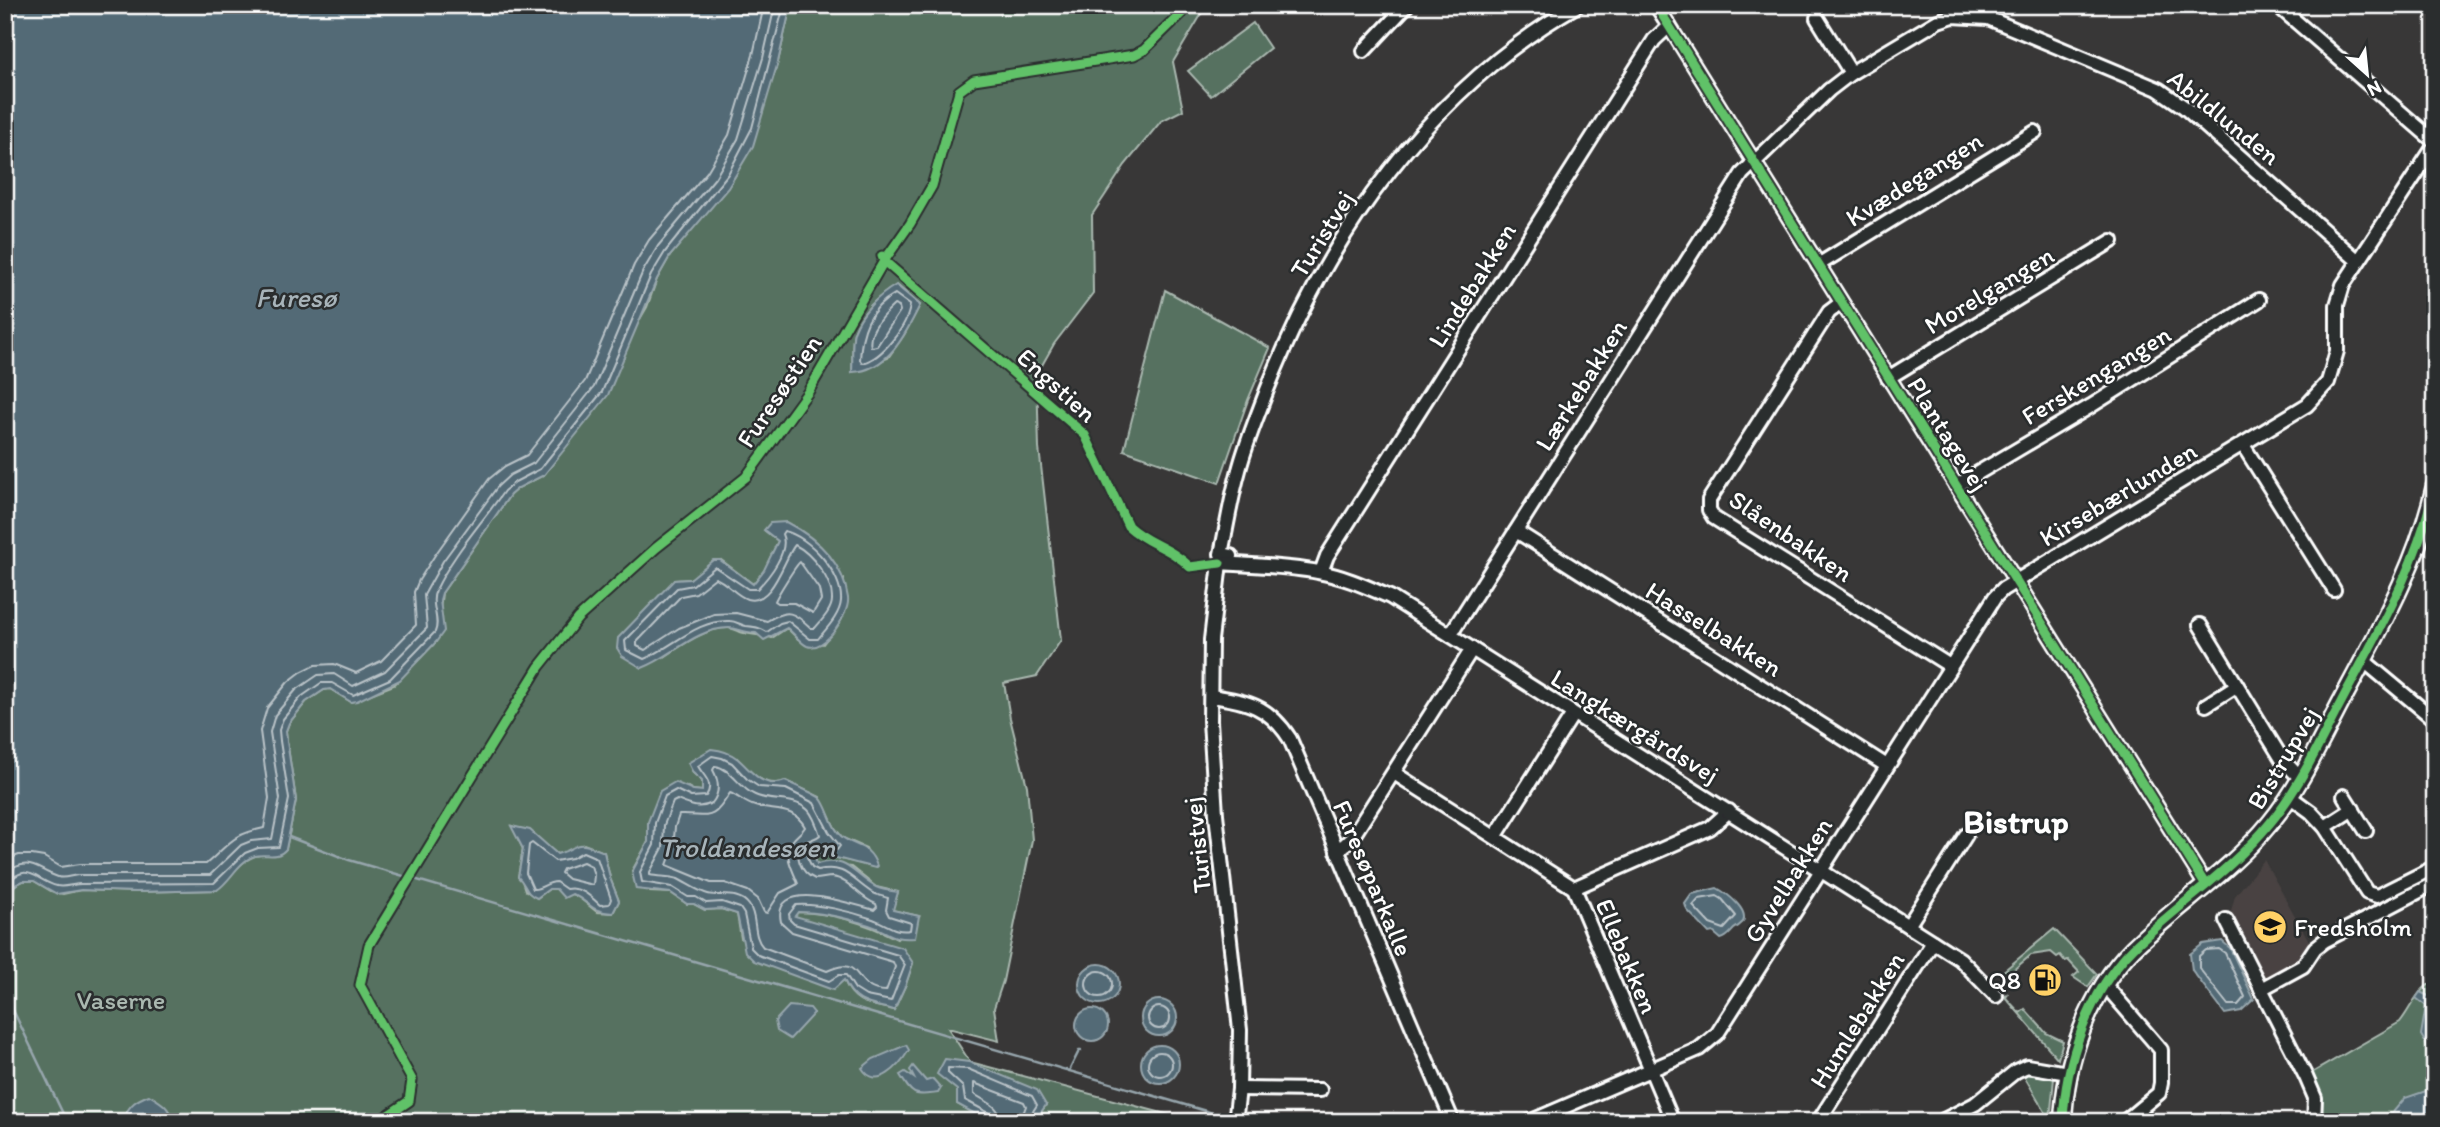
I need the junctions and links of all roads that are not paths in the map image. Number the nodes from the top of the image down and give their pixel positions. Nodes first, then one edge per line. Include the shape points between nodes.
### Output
1 (1407, 5) edge
2 (1578, 5) edge
3 (1656, 5) edge
4 (2277, 5) edge
5 (1817, 18) dead end
6 (1669, 26) junction
7 (1364, 51) dead end
8 (1851, 73) junction
9 (2035, 132) dead end
10 (2435, 143) edge
11 (1754, 163) junction
12 (2112, 242) dead end
13 (2357, 260) junction
14 (1818, 265) junction
15 (2259, 300) dead end
16 (1841, 303) junction
17 (1888, 378) junction
18 (2243, 445) junction
19 (1956, 486) junction
20 (2435, 486) edge
21 (1517, 531) junction
22 (1226, 560) junction
23 (1321, 572) junction
24 (2016, 582) junction
25 (2334, 590) dead end
26 (2200, 625) dead end
27 (1450, 635) junction
28 (1472, 649) junction
29 (2364, 660) junction
30 (1950, 666) junction
31 (2236, 686) junction
32 (1210, 696) junction
33 (2206, 705) dead end
34 (1573, 714) junction
35 (2435, 720) edge
36 (1887, 766) junction
37 (1394, 773) junction
38 (2300, 778) junction
39 (2289, 796) junction
40 (2344, 796) dead end
41 (2353, 809) junction
42 (1729, 811) junction
43 (2325, 827) junction
44 (2367, 831) dead end
45 (1966, 835) dead end
46 (1495, 837) junction
47 (1337, 852) junction
48 (2435, 867) edge
49 (1821, 870) junction
50 (2435, 883) edge
51 (2205, 884) junction
52 (1574, 888) junction
53 (2227, 920) dead end
54 (1908, 926) junction
55 (1933, 942) junction
56 (2105, 985) junction
57 (2261, 989) junction
58 (1996, 996) dead end
59 (1651, 1070) junction
60 (2068, 1073) junction
61 (1239, 1089) junction
62 (1320, 1090) dead end
63 (1235, 1122) edge
64 (1453, 1122) edge
65 (1529, 1122) edge
66 (1673, 1122) edge
67 (1818, 1122) edge
68 (1940, 1122) edge
69 (2063, 1122) edge
70 (2124, 1122) edge
71 (2314, 1122) edge

1 - 7 street
2 - 22 street, Turistvej via 1516,44 1439,112 1397,161 1330,258 1277,365 1242,460 1221,554
3 - 6 street, Plantagevej
4 - 10 street
5 - 8 street
6 - 11 street, Plantagevej
6 - 23 street, Lindebakken via 1654,40
8 - 11 street, Abildlunden
8 - 13 street, Abildlunden via 1938,21 1953,16 1988,18 2158,89
9 - 14 street, Kvædegangen
10 - 13 street, Kirsebærlunden
11 - 14 street, Plantagevej
11 - 21 street, Lærkebakken via 1742,174
12 - 17 street, Morelgangen
13 - 18 street, Kirsebærlunden via 2337,305 2337,351 2328,382 2306,405
14 - 16 street, Plantagevej
15 - 19 street, Ferskengangen
16 - 17 street, Plantagevej
16 - 30 street, Slåenbakken via 1829,312 1724,476 1709,500 1709,510
17 - 19 street, Plantagevej
18 - 24 street, Kirsebærlunden
18 - 25 street
19 - 24 street, Plantagevej
20 - 29 main road, Bistrupvej via 2411,567
21 - 27 street, Lærkebakken
21 - 36 street, Hasselbakken
22 - 23 street, Langkærgårdsvej
22 - 32 street, Turistvej via 1211,640
23 - 27 street, Langkærgårdsvej via 1390,597
24 - 30 street, Gyvelbakken via 1995,597
24 - 51 street, Plantagevej
26 - 31 street
27 - 28 street, Langkærgårdsvej
28 - 34 street, Langkærgårdsvej
28 - 37 street
29 - 35 street
29 - 38 main road, Bistrupvej
30 - 36 street, Gyvelbakken
31 - 33 street
31 - 38 street via 2282,760
32 - 47 street, Furesøparkalle via 1242,700 1265,710 1280,724
32 - 61 street, Turistvej via 1216,814 1240,1030
34 - 42 street, Langkærgårdsvej
34 - 46 street
36 - 49 street, Gyvelbakken
37 - 46 street, Ellebakken
37 - 47 street via 1351,839
38 - 39 main road, Bistrupvej
39 - 43 street
39 - 51 main road, Bistrupvej via 2255,840
40 - 41 street
41 - 43 street
41 - 44 street
42 - 49 street, Langkærgårdsvej
42 - 52 street via 1710,828
43 - 48 street via 2367,893 2377,897
45 - 54 street
46 - 52 street, Ellebakken
47 - 64 street, Furesøparkalle
49 - 54 street, Langkærgårdsvej
49 - 59 street, Gyvelbakken via 1717,1034 1699,1049
50 - 57 street via 2324,941 2304,966
51 - 56 main road, Bistrupvej via 2134,947
52 - 59 street, Ellebakken
53 - 57 street
54 - 55 street, Langkærgårdsvej
55 - 58 street, Langkærgårdsvej via 1966,964
55 - 67 street, Humlebakken
56 - 60 main road, Bistrupvej via 2083,1027
56 - 70 street via 2161,1050 2159,1093
57 - 71 street via 2315,1098
59 - 65 street, Gyvelbakken
59 - 66 street, Ellebakken
60 - 68 street via 2027,1066 2016,1070 1975,1104
60 - 69 main road, Bistrupvej
61 - 62 street
61 - 63 street, Turistvej

